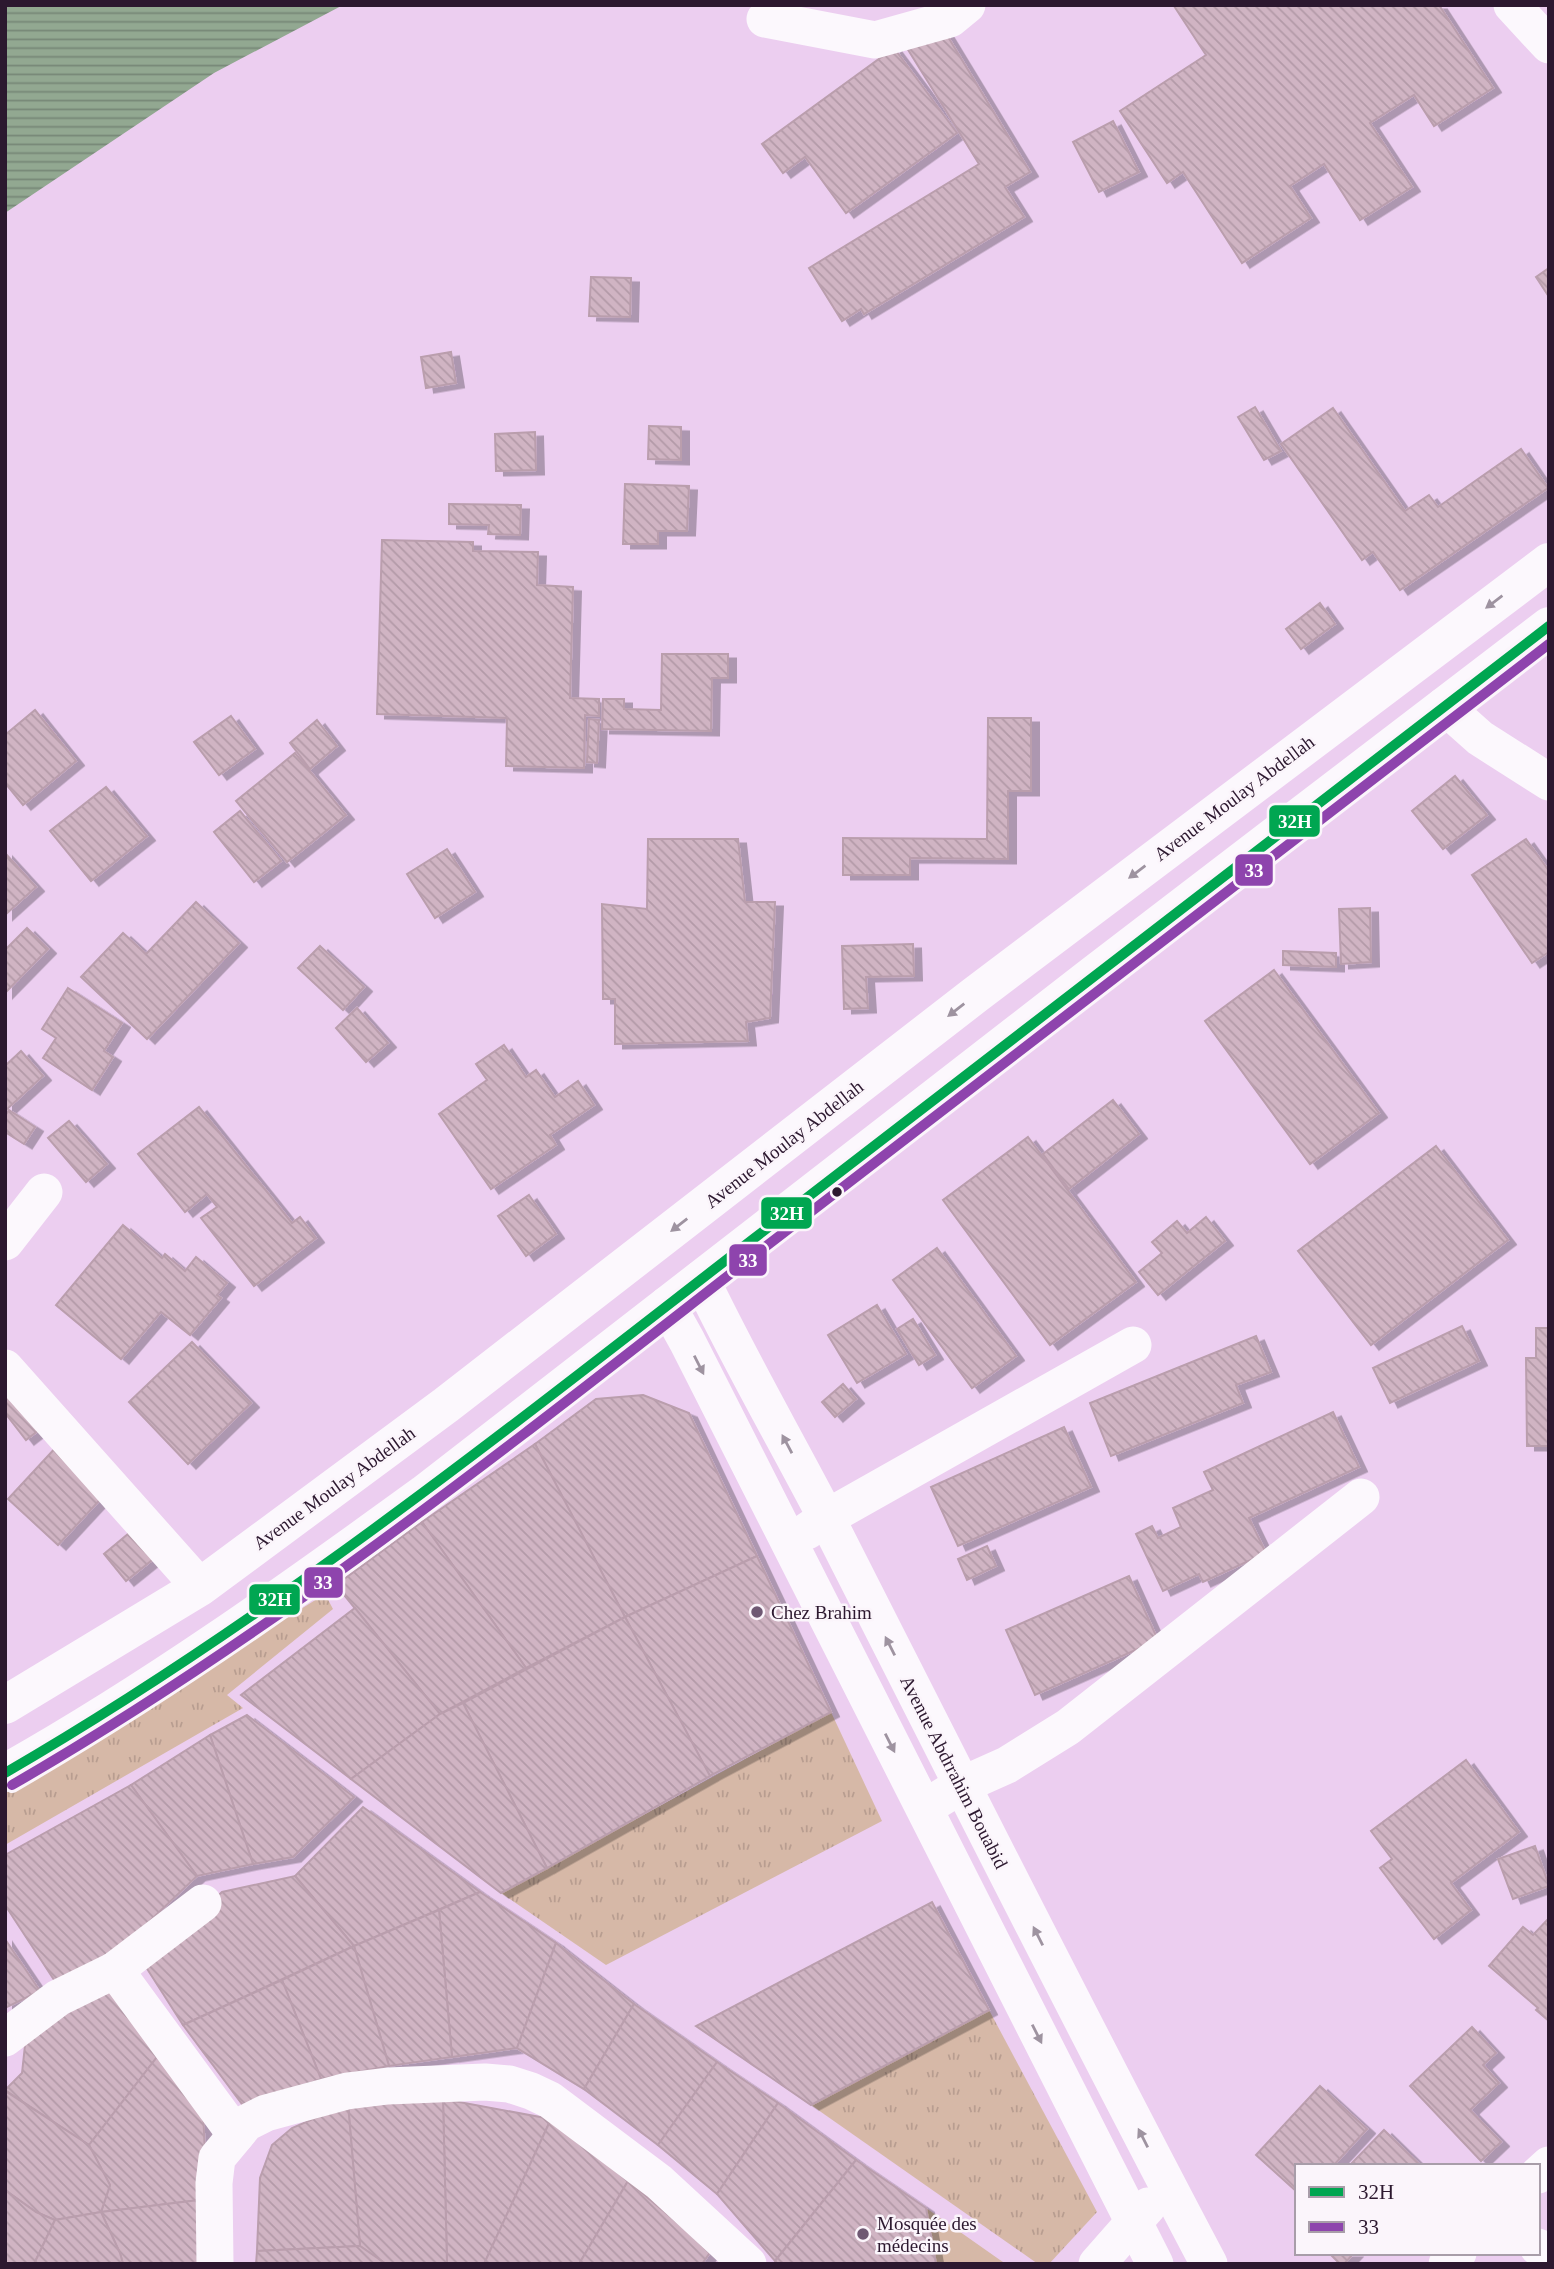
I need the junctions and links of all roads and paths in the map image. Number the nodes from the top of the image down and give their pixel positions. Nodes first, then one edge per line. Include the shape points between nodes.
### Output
1 (967, 5) edge
2 (1512, 5) edge
3 (765, 19) dead end
4 (1549, 45) edge
5 (1549, 562) edge
6 (1549, 626) edge
7 (1444, 706) junction
8 (1549, 782) edge
9 (44, 1192) dead end
10 (5, 1242) edge
11 (701, 1279) junction
12 (667, 1305) junction
13 (1133, 1345) dead end
14 (5, 1368) edge
15 (1361, 1497) dead end
16 (826, 1518) junction
17 (789, 1543) junction
18 (200, 1587) junction
19 (5, 1705) edge
20 (5, 1773) edge
21 (960, 1786) junction
22 (923, 1809) junction
23 (203, 1903) dead end
24 (115, 1970) junction
25 (5, 2038) edge
26 (236, 2135) junction
27 (1167, 2184) junction
28 (1133, 2224) junction
29 (215, 2264) edge
30 (748, 2264) edge
31 (1097, 2264) edge
32 (1155, 2264) edge
33 (1209, 2264) edge

1 - 3 street via 950,19 875,40
2 - 4 street
5 -> 18 main road, Avenue Moulay Abdellah via 986,987 446,1405
6 - 7 main road
7 - 8 street via 1480,738
7 - 11 main road
9 - 10 street
11 - 12 main road
16 -> 11 street, Avenue Abdrrahim Bouabid
12 -> 17 street
12 - 20 main road via 326,1565 206,1647
13 - 16 street
14 - 18 street
15 - 21 street via 1068,1727 1007,1765
16 - 17 street
21 -> 16 street, Avenue Abdrrahim Bouabid
17 -> 22 street
18 - 19 main road, Avenue Moulay Abdellah
21 - 22 street
27 -> 21 street, Avenue Abdrrahim Bouabid
22 -> 28 street
23 - 24 street
24 - 25 street via 58,1998
24 - 26 street
26 - 29 street via 217,2158
26 - 30 street via 246,2123 266,2113 347,2091 509,2084 550,2101 648,2174
27 - 28 street
27 - 33 street, Avenue Abdrrahim Bouabid
28 - 31 street
28 - 32 street

